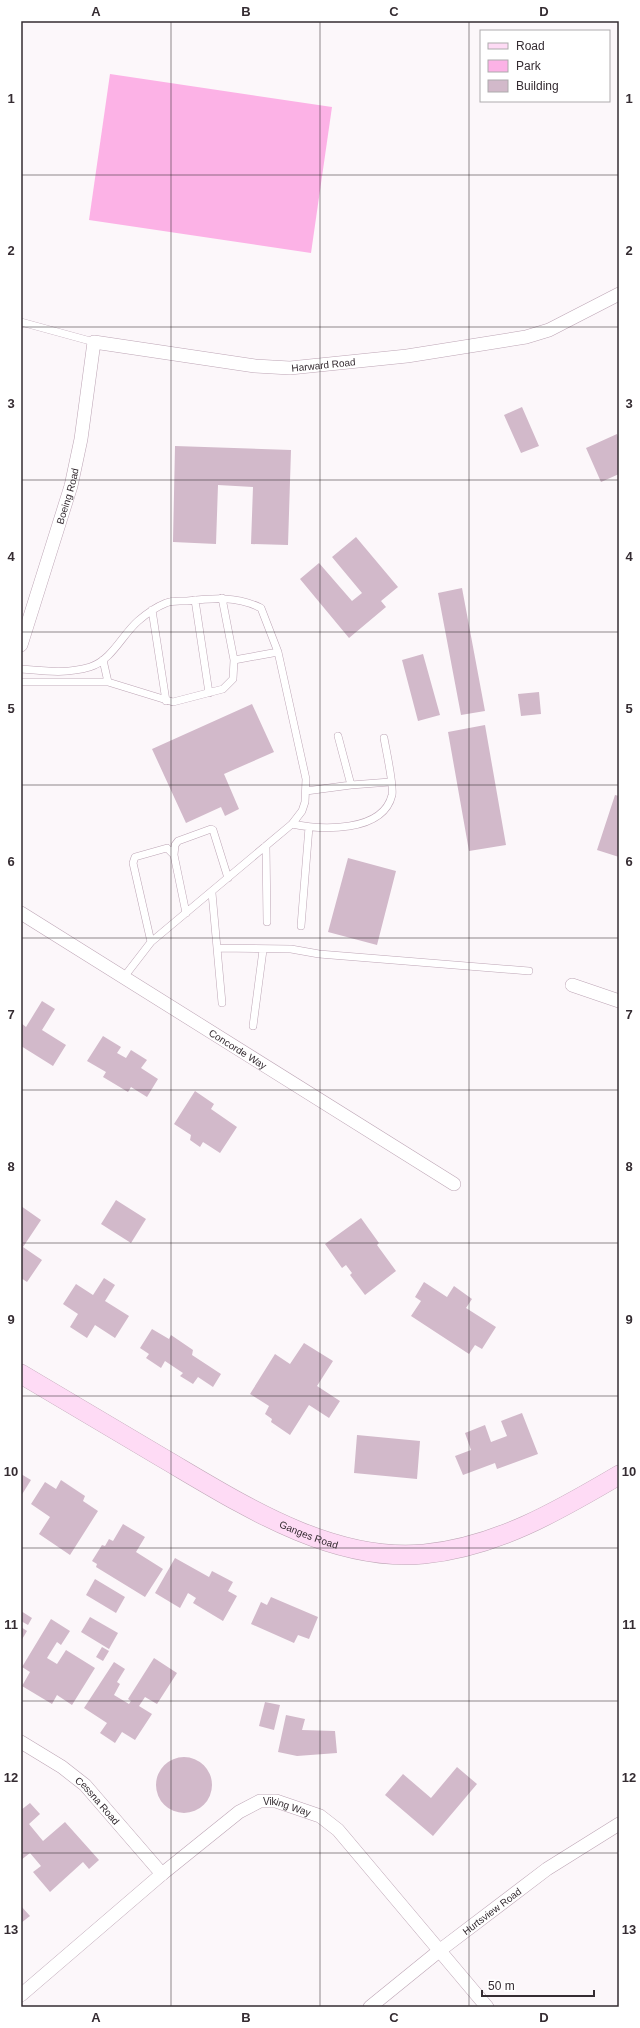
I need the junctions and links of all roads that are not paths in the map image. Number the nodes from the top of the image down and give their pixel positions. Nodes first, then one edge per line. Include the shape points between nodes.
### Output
1 (619, 294) edge
2 (21, 322) edge
3 (94, 342) junction
4 (222, 598) junction
5 (195, 600) junction
6 (152, 610) junction
7 (21, 645) edge
8 (278, 652) junction
9 (103, 660) junction
10 (234, 660) junction
11 (21, 669) edge
12 (21, 682) edge
13 (108, 682) junction
14 (209, 693) junction
15 (166, 701) junction
16 (338, 736) dead end
17 (384, 738) dead end
18 (390, 782) junction
19 (351, 784) junction
20 (306, 791) junction
21 (292, 824) junction
22 (309, 827) junction
23 (266, 846) junction
24 (174, 855) junction
25 (228, 878) junction
26 (212, 893) junction
27 (21, 913) edge
28 (186, 913) junction
29 (267, 922) dead end
30 (301, 926) dead end
31 (151, 942) junction
32 (217, 948) junction
33 (263, 950) junction
34 (529, 971) dead end
35 (124, 977) junction
36 (572, 985) dead end
37 (619, 1001) edge
38 (222, 1003) dead end
39 (253, 1026) dead end
40 (454, 1184) dead end
41 (21, 1374) edge
42 (619, 1475) edge
43 (21, 1742) edge
44 (619, 1824) edge
45 (162, 1874) junction
46 (439, 1951) junction
47 (21, 1995) edge
48 (370, 2007) edge
49 (487, 2007) edge

1 - 3 street, Harward Road via 549,330 526,337 351,363 290,368 255,366
2 - 3 lane, Harward Road
3 - 7 street, Boeing Road via 81,439 71,486
4 - 5 lane
4 - 8 lane via 249,602 261,608
4 - 10 lane
5 - 6 lane via 167,602
5 - 14 lane
6 - 9 lane via 137,622
6 - 15 lane
8 - 10 lane
8 - 20 lane via 304,767
9 - 11 lane via 91,667 60,672
9 - 13 lane
10 - 14 lane via 233,678 230,683
12 - 13 lane
13 - 15 lane
14 - 15 lane via 173,702
16 - 19 lane
17 - 18 lane
18 - 19 lane
18 - 22 lane via 392,794 386,809 376,818 347,826
19 - 20 lane
20 - 21 lane via 302,811
21 - 22 lane
21 - 23 lane
22 - 30 lane
23 - 25 lane
23 - 29 lane
24 - 25 lane via 178,841 214,830
24 - 28 lane
24 - 31 lane via 167,848 133,859
25 - 26 lane
26 - 28 lane
26 - 32 lane
27 - 35 street, Concorde Way
28 - 31 lane
31 - 35 lane
32 - 33 lane
32 - 38 lane
33 - 34 lane via 291,949 318,954
33 - 39 lane
35 - 40 street, Concorde Way
36 - 37 street
41 - 42 street, Ganges Road via 222,1493 268,1517 350,1549 389,1555 453,1550 512,1532 575,1501
43 - 45 street, Cessna Road via 62,1767 85,1785
44 - 46 street, Hurtsview Road via 548,1869
45 - 46 street, Viking Way via 239,1812 260,1801 276,1801 320,1816 338,1830
45 - 47 street, Viking Way
46 - 48 street, Hurtsview Road
46 - 49 street, Viking Way

